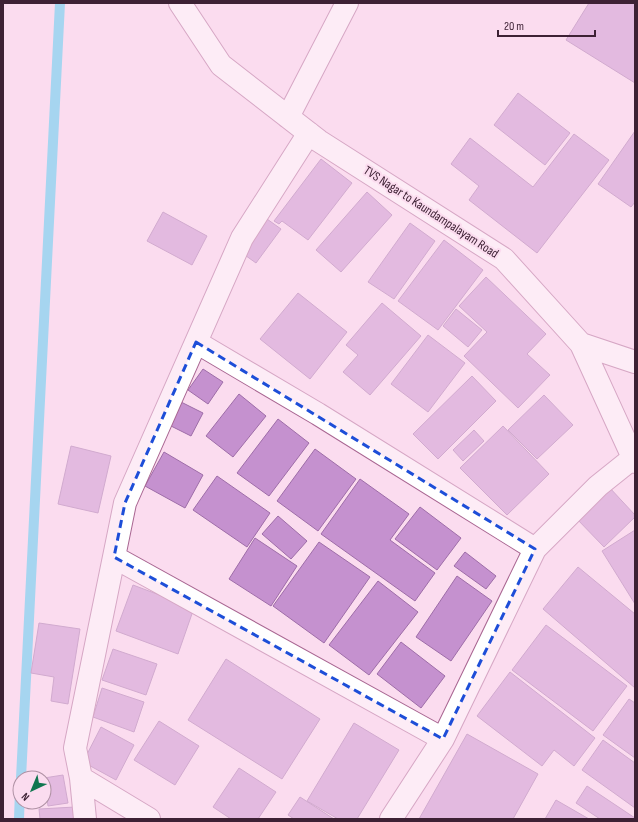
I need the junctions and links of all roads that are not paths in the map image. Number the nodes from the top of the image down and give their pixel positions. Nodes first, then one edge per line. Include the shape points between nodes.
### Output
1 (180, 3) edge
2 (348, 3) edge
3 (288, 117) junction
4 (309, 133) junction
5 (196, 342) junction
6 (582, 344) junction
7 (635, 362) edge
8 (634, 460) edge
9 (535, 548) junction
10 (114, 556) junction
11 (443, 739) junction
12 (81, 778) junction
13 (85, 819) edge
14 (149, 819) edge
15 (391, 819) edge

1 - 3 street, TVS Nagar to Kaundampalayam Road via 221,65
2 - 3 street
3 - 4 street, TVS Nagar to Kaundampalayam Road
4 - 5 street via 242,238
4 - 6 street, TVS Nagar to Kaundampalayam Road via 504,259
5 - 9 street
5 - 10 street via 125,503
6 - 7 street
6 - 8 street, TVS Nagar to Kaundampalayam Road
8 - 9 street via 598,486
9 - 11 street
10 - 11 street
10 - 12 street via 75,748
11 - 15 street
12 - 13 street
12 - 14 street

